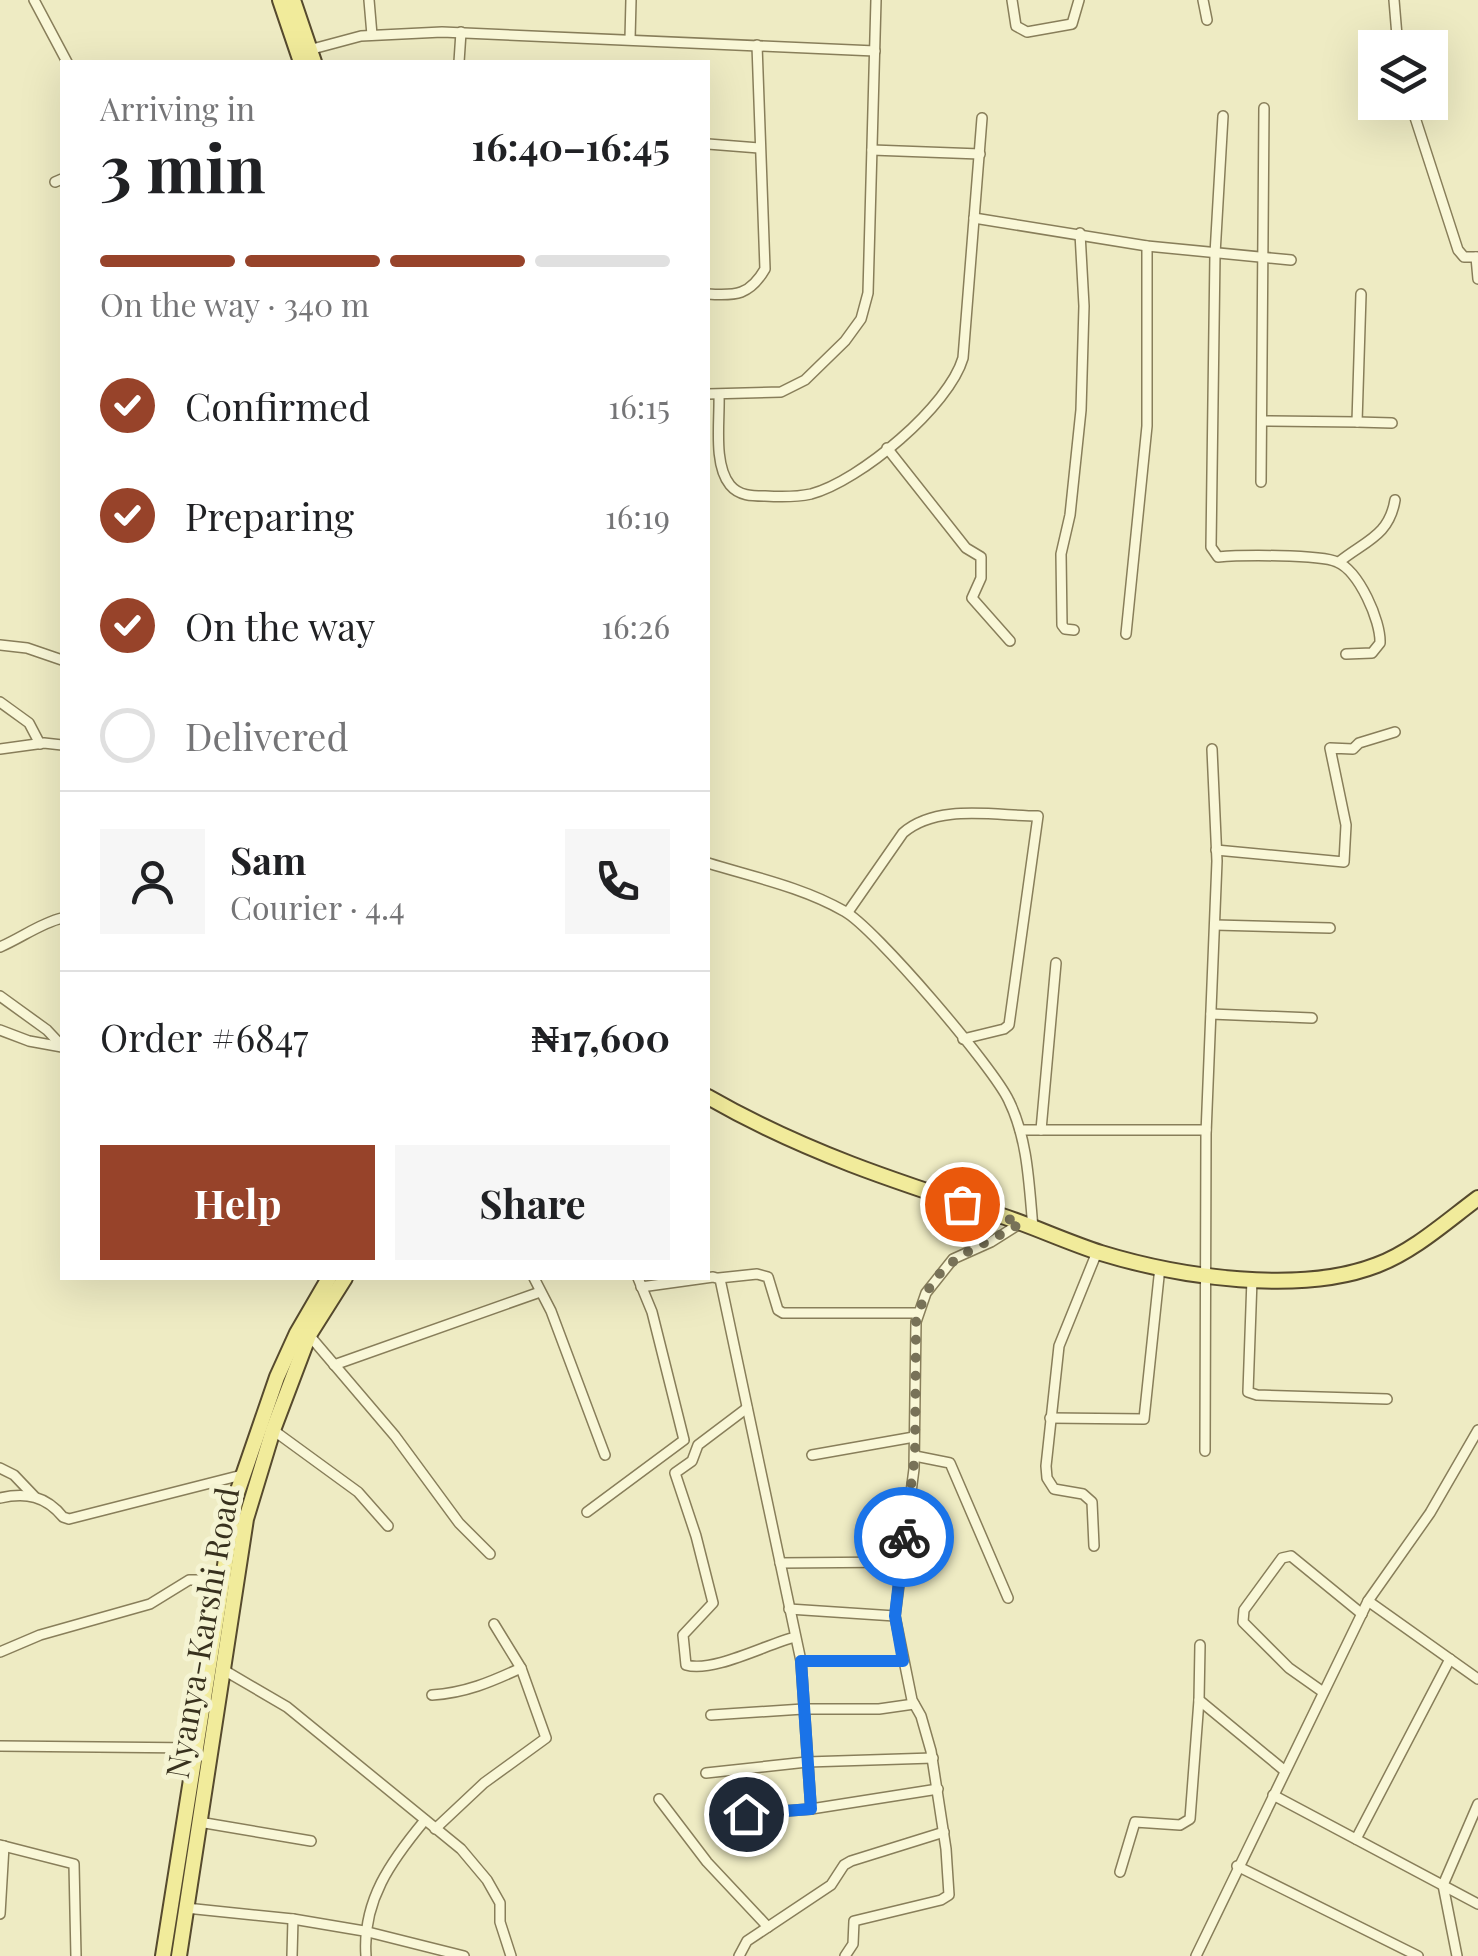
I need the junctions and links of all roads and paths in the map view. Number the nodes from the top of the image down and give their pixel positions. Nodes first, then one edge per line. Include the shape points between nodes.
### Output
1 (34, 0) edge
2 (280, 0) edge
3 (293, 0) edge
4 (369, 0) edge
5 (631, 0) edge
6 (876, 0) edge
7 (1012, 0) edge
8 (1079, 0) edge
9 (1203, 0) edge
10 (1394, 0) edge
11 (1207, 20) dead end
12 (1396, 30) edge
13 (462, 32) junction
14 (372, 35) junction
15 (630, 39) junction
16 (758, 45) junction
17 (874, 51) junction
18 (306, 57) edge
19 (67, 60) edge
20 (459, 60) edge
21 (1264, 108) dead end
22 (1222, 116) dead end
23 (982, 118) dead end
24 (1416, 120) edge
25 (710, 144) edge
26 (760, 148) junction
27 (872, 150) junction
28 (980, 154) junction
29 (974, 218) junction
30 (1080, 234) junction
31 (1146, 246) junction
32 (1215, 254) junction
33 (1477, 257) edge
34 (1261, 258) junction
35 (1291, 260) dead end
36 (1478, 279) edge
37 (710, 294) edge
38 (1361, 294) dead end
39 (713, 394) edge
40 (1263, 420) junction
41 (1358, 422) junction
42 (1392, 423) dead end
43 (887, 448) junction
44 (1261, 482) dead end
45 (1395, 500) dead end
46 (1339, 562) junction
47 (1074, 630) dead end
48 (1126, 634) dead end
49 (1010, 641) dead end
50 (0, 646) edge
51 (1346, 654) dead end
52 (60, 659) edge
53 (0, 702) edge
54 (1395, 732) dead end
55 (40, 744) junction
56 (60, 745) edge
57 (0, 749) edge
58 (1212, 749) dead end
59 (1216, 850) junction
60 (710, 864) edge
61 (848, 912) junction
62 (60, 919) edge
63 (1215, 926) junction
64 (1330, 928) dead end
65 (0, 947) edge
66 (1056, 963) dead end
67 (0, 996) edge
68 (1211, 1014) junction
69 (1312, 1018) dead end
70 (0, 1030) edge
71 (963, 1039) junction
72 (60, 1043) edge
73 (60, 1044) edge
74 (710, 1098) edge
75 (1020, 1130) junction
76 (1041, 1130) junction
77 (1206, 1130) junction
78 (1478, 1198) edge
79 (1027, 1225) junction
80 (1097, 1252) junction
81 (1160, 1268) junction
82 (1204, 1274) junction
83 (710, 1278) edge
84 (719, 1278) junction
85 (1252, 1279) junction
86 (329, 1280) edge
87 (344, 1280) edge
88 (535, 1280) edge
89 (679, 1280) edge
90 (639, 1282) edge
91 (540, 1292) junction
92 (918, 1313) junction
93 (309, 1335) junction
94 (334, 1365) junction
95 (1387, 1399) dead end
96 (747, 1408) junction
97 (1050, 1418) junction
98 (273, 1430) junction
99 (1478, 1430) edge
100 (914, 1438) junction
101 (1205, 1451) dead end
102 (605, 1455) dead end
103 (812, 1455) dead end
104 (915, 1456) junction
105 (0, 1468) edge
106 (242, 1475) junction
107 (34, 1496) junction
108 (0, 1498) edge
109 (587, 1512) dead end
110 (388, 1526) dead end
111 (1094, 1546) dead end
112 (490, 1554) dead end
113 (900, 1562) junction
114 (780, 1563) junction
115 (228, 1581) junction
116 (1008, 1598) dead end
117 (1368, 1601) junction
118 (789, 1609) junction
119 (1362, 1614) junction
120 (895, 1616) junction
121 (494, 1624) dead end
122 (795, 1637) junction
123 (1200, 1645) dead end
124 (0, 1652) edge
125 (1450, 1659) junction
126 (801, 1661) junction
127 (903, 1661) junction
128 (522, 1668) junction
129 (222, 1669) junction
130 (1478, 1679) edge
131 (1323, 1692) junction
132 (432, 1695) dead end
133 (1199, 1700) junction
134 (914, 1704) junction
135 (803, 1709) junction
136 (710, 1715) dead end
137 (0, 1746) edge
138 (196, 1748) junction
139 (932, 1758) junction
140 (807, 1762) junction
141 (1285, 1770) junction
142 (706, 1773) dead end
143 (938, 1789) junction
144 (1273, 1794) junction
145 (658, 1799) dead end
146 (1478, 1804) edge
147 (811, 1809) junction
148 (746, 1814) dead end
149 (425, 1820) junction
150 (199, 1822) junction
151 (435, 1829) junction
152 (944, 1832) junction
153 (1356, 1839) junction
154 (312, 1841) dead end
155 (2, 1846) edge
156 (1237, 1866) junction
157 (1120, 1872) dead end
158 (1443, 1886) junction
159 (1478, 1904) edge
160 (186, 1908) junction
161 (0, 1914) edge
162 (293, 1919) junction
163 (768, 1927) junction
164 (364, 1931) junction
165 (1199, 1955) edge
166 (76, 1956) edge
167 (162, 1956) edge
168 (178, 1956) edge
169 (292, 1956) edge
170 (366, 1956) edge
171 (464, 1956) edge
172 (510, 1956) edge
173 (740, 1956) edge
174 (846, 1956) edge
175 (1418, 1956) edge
176 (1457, 1956) edge

1 - 19 street
2 - 18 main road
3 - 18 main road
4 - 14 street
5 - 15 street
6 - 17 street
7 - 8 street via 1016,26 1027,32 1072,24
9 - 11 street
10 - 12 street
13 - 14 street
13 - 15 street
13 - 20 street
14 - 18 street
15 - 16 street
16 - 17 street
16 - 26 street
17 - 27 street
21 - 34 street
22 - 32 street
23 - 28 street
24 - 33 street via 1458,250
25 - 26 street
26 - 37 street via 765,269 741,293
27 - 28 street
27 - 39 street via 868,293 861,319 805,380 780,392
28 - 29 street
29 - 30 street
29 - 43 street via 959,371 936,405
30 - 31 street
30 - 47 street via 1081,410 1060,572 1062,625
31 - 32 street
31 - 48 street via 1147,426
32 - 34 street
32 - 46 street via 1213,554
33 - 36 street
34 - 35 street
34 - 40 street
38 - 41 street
39 - 43 street via 722,470 748,496 811,494
40 - 41 street
40 - 44 street
41 - 42 street
43 - 49 street via 966,548 981,557 972,598
45 - 46 street via 1385,529
46 - 51 street via 1370,605 1380,634 1372,653
50 - 52 street
53 - 55 street via 29,723
54 - 59 street via 1353,749 1330,748 1346,825 1344,862
55 - 56 street
55 - 57 street
58 - 59 street
59 - 63 street
60 - 61 street
61 - 71 street
61 - 71 street via 913,824 938,815 1038,816 1009,1025
62 - 65 street
63 - 64 street
63 - 68 street
66 - 76 street
67 - 72 street
68 - 69 street
68 - 77 street
70 - 73 street
71 - 75 street via 1008,1098
74 - 79 main road via 814,1152
75 - 76 street
75 - 79 street via 1029,1175
76 - 77 street
77 - 82 street
78 - 85 main road via 1377,1265 1331,1276
79 - 80 main road
79 - 92 street via 953,1259
80 - 81 main road
80 - 97 street via 1059,1346
81 - 82 main road
81 - 97 street via 1144,1420
82 - 85 main road
82 - 101 street
83 - 84 street
84 - 92 street via 768,1277 783,1313
84 - 96 street
85 - 95 street via 1248,1392
86 - 106 main road, Nyanya-Karshi Road via 276,1377
87 - 93 main road, Nyanya-Karshi Road
88 - 91 street
89 - 90 street
90 - 109 street via 684,1440
91 - 94 street
91 - 102 street
92 - 100 street
93 - 94 street
93 - 98 main road, Nyanya-Karshi Road
94 - 112 street
96 - 114 street
96 - 122 street via 698,1445 692,1461 675,1473 713,1604 683,1635 686,1665 734,1658
97 - 111 street via 1047,1478 1054,1489 1092,1502
98 - 110 street via 345,1481
98 - 115 main road, Nyanya-Karshi Road
99 - 117 street
100 - 103 street
100 - 104 street
104 - 113 street
104 - 116 street via 950,1462
105 - 107 street
106 - 107 street via 69,1518
106 - 115 main road, Nyanya-Karshi Road
107 - 108 street
113 - 114 street
113 - 120 street
114 - 118 street
115 - 124 street via 190,1580 150,1604
115 - 129 main road, Nyanya-Karshi Road
115 - 138 main road, Nyanya-Karshi Road
117 - 119 street
117 - 125 street
118 - 120 street
118 - 122 street
119 - 131 street
119 - 131 street via 1292,1556 1282,1558 1244,1610 1243,1622
120 - 127 street
121 - 128 street
122 - 126 street
123 - 133 street
125 - 130 street
125 - 153 street
126 - 127 street
126 - 135 street
127 - 134 street
128 - 132 street via 470,1690
128 - 151 street via 546,1738
129 - 149 street via 287,1708
129 - 150 main road, Nyanya-Karshi Road
131 - 141 street
133 - 141 street
133 - 157 street via 1190,1820 1180,1826 1135,1822
134 - 135 street
134 - 139 street
135 - 136 street
135 - 140 street
137 - 138 street
138 - 167 main road, Nyanya-Karshi Road
139 - 140 street
139 - 143 street
140 - 142 street
140 - 147 street
141 - 144 street
143 - 147 street
143 - 152 street
144 - 153 street
144 - 156 street
145 - 163 street
146 - 158 street
147 - 148 street
149 - 151 street
149 - 164 street via 383,1874
150 - 154 street
150 - 160 main road, Nyanya-Karshi Road
151 - 172 street via 487,1880 500,1903
152 - 163 street via 851,1860 831,1886
152 - 174 street via 949,1895 854,1921
153 - 158 street
155 - 161 street
155 - 166 street via 74,1864
156 - 165 street
156 - 175 street
158 - 159 street
158 - 176 street
160 - 162 street
160 - 168 main road, Nyanya-Karshi Road
162 - 164 street
162 - 169 street
163 - 173 street via 746,1941
164 - 170 street
164 - 171 street

